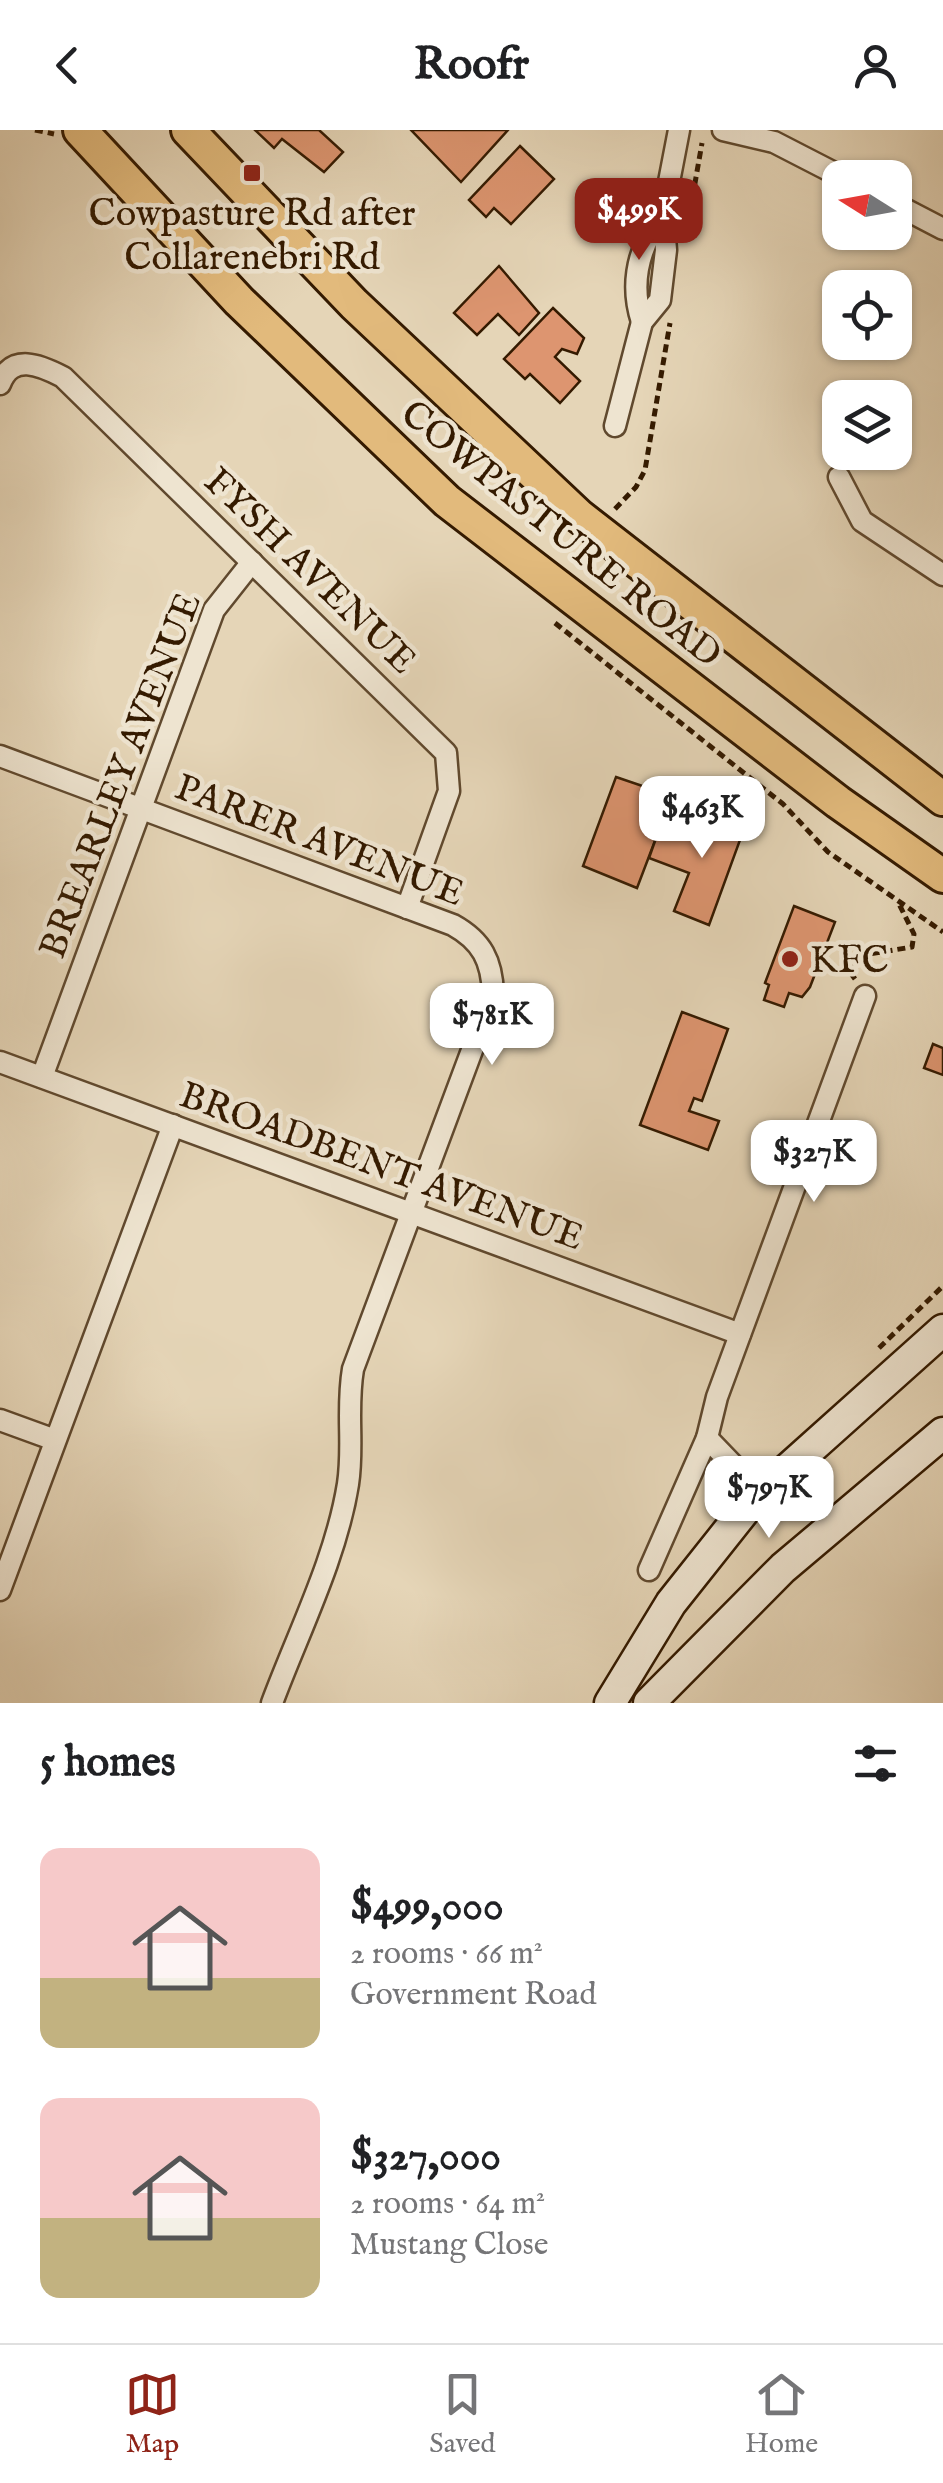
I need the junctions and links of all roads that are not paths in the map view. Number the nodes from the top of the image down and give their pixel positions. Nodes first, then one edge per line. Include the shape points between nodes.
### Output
1 (80, 130) edge
2 (188, 130) edge
3 (679, 130) edge
4 (723, 130) edge
5 (822, 167) edge
6 (912, 213) edge
7 (943, 229) edge
8 (0, 384) edge
9 (615, 426) dead end
10 (839, 478) dead end
11 (252, 562) junction
12 (943, 575) edge
13 (0, 756) edge
14 (943, 799) edge
15 (141, 808) junction
16 (943, 876) edge
17 (407, 908) junction
18 (865, 996) road end
19 (0, 1062) edge
20 (42, 1077) junction
21 (173, 1125) junction
22 (411, 1213) junction
23 (943, 1330) edge
24 (740, 1334) junction
25 (0, 1420) edge
26 (943, 1433) edge
27 (707, 1438) junction
28 (55, 1440) junction
29 (760, 1493) junction
30 (649, 1570) dead end
31 (2, 1579) edge
32 (272, 1703) edge
33 (610, 1703) edge
34 (649, 1703) edge

1 - 16 main road, COWPASTURE ROAD via 238,301 447,502
2 - 14 main road, COWPASTURE ROAD via 354,304 579,516
3 - 9 street via 663,213 660,300 642,322
4 - 5 street via 774,142
6 - 7 street
8 - 11 street, FYSH AVENUE via 21,363 62,377
10 - 12 street via 862,521
11 - 15 street, BREARLEY AVENUE via 214,610
11 - 17 street, FYSH AVENUE via 446,753 450,791
13 - 15 street, PARER AVENUE
15 - 17 street, PARER AVENUE
15 - 20 street, BREARLEY AVENUE
17 - 22 street, PARER AVENUE via 470,935 484,951 493,994
18 - 24 street
19 - 20 street, BROADBENT AVENUE
20 - 21 street, BROADBENT AVENUE
21 - 22 street, BROADBENT AVENUE
21 - 28 street
22 - 24 street, BROADBENT AVENUE
22 - 32 street, PARER AVENUE via 353,1369 346,1409 351,1456 336,1533
23 - 29 main road
24 - 27 street
25 - 28 street
26 - 34 main road via 783,1568
27 - 29 street
27 - 30 street
28 - 31 street
29 - 33 main road via 670,1603

